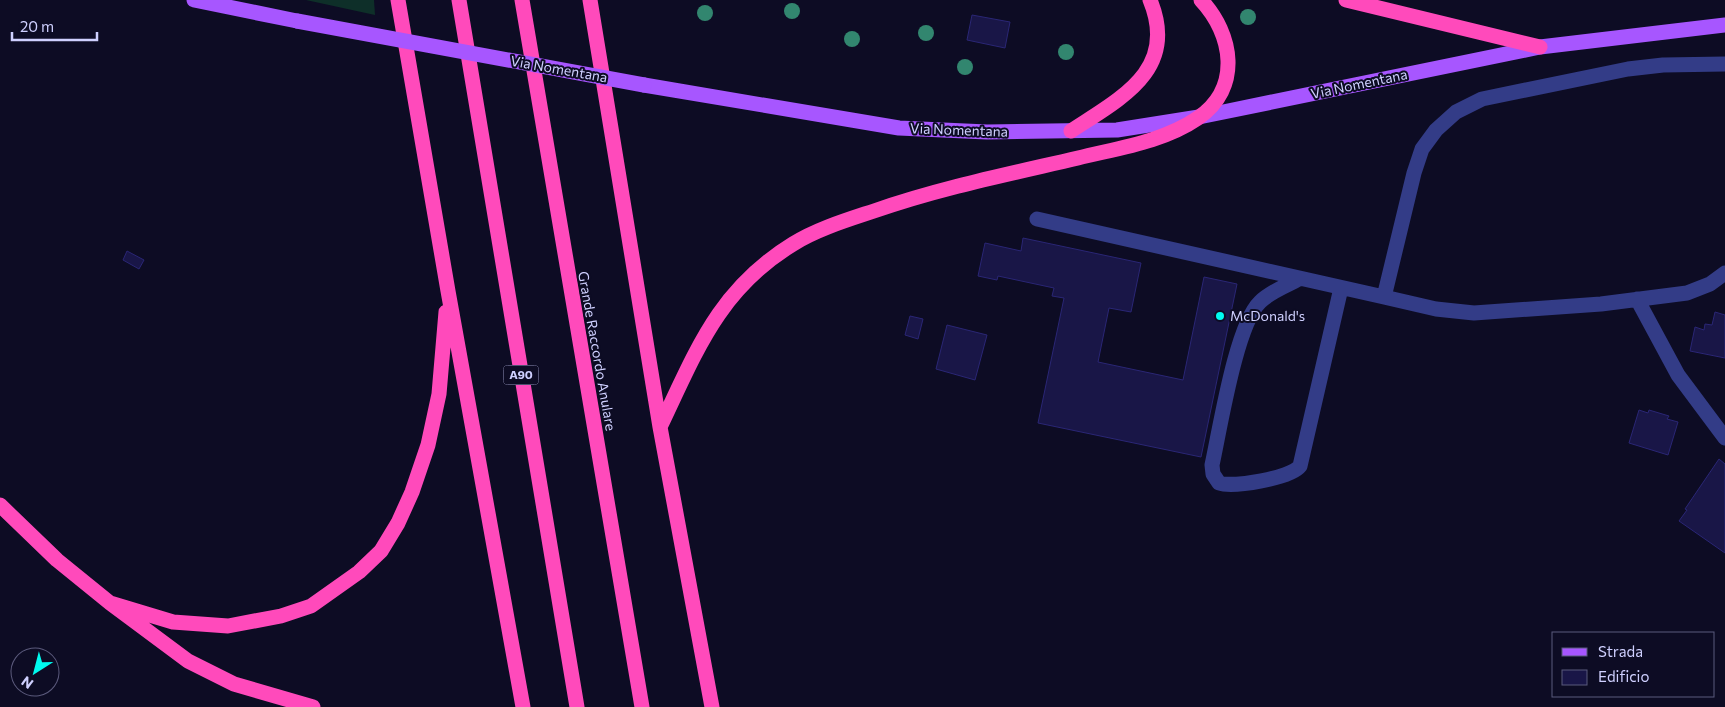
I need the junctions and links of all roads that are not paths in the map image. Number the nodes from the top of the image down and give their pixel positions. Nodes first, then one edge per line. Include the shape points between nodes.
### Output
1 (194, 0) edge
2 (398, 0) edge
3 (459, 0) edge
4 (522, 0) edge
5 (590, 0) edge
6 (1150, 0) edge
7 (1201, 0) edge
8 (1346, 0) edge
9 (1725, 25) edge
10 (1540, 47) junction
11 (1725, 64) edge
12 (1199, 117) junction
13 (1071, 131) junction
14 (1037, 218) dead end
15 (1725, 273) edge
16 (1299, 279) junction
17 (1341, 288) junction
18 (448, 291) junction
19 (1384, 297) junction
20 (1637, 299) junction
21 (660, 427) junction
22 (1725, 438) edge
23 (0, 505) edge
24 (110, 604) junction
25 (313, 707) edge
26 (523, 707) edge
27 (578, 707) edge
28 (642, 707) edge
29 (712, 707) edge

1 - 13 main road, Via Nomentana, bridge via 899,128 978,132
2 - 18 highway
3 - 27 highway, A90
4 - 28 highway, Grande Raccordo Anulare
5 - 21 highway
6 - 13 highway via 1160,32 1151,62 1130,91
7 - 12 highway via 1220,27 1228,62 1221,89
8 - 10 highway
9 - 10 main road, Via Nomentana
10 - 12 main road, Via Nomentana
11 - 19 lane via 1664,64 1628,69 1482,99 1456,112 1436,130 1422,150
12 - 13 main road, Via Nomentana via 1133,129
12 - 21 highway via 1177,130 1143,143 885,207 848,219 795,243 764,264 730,297 704,337
14 - 16 lane
15 - 20 lane via 1710,284 1687,293
16 - 17 lane
16 - 17 lane via 1259,302 1244,328 1212,465 1219,483 1232,485 1282,476 1291,474 1300,466
17 - 19 lane
18 - 24 highway via 439,394 428,445 398,523 381,551 359,572 311,606 281,616 228,626 172,622
18 - 26 highway
19 - 20 lane via 1436,309 1474,313
20 - 22 lane via 1678,375
21 - 29 highway
23 - 24 highway
24 - 25 highway via 188,661 234,684

